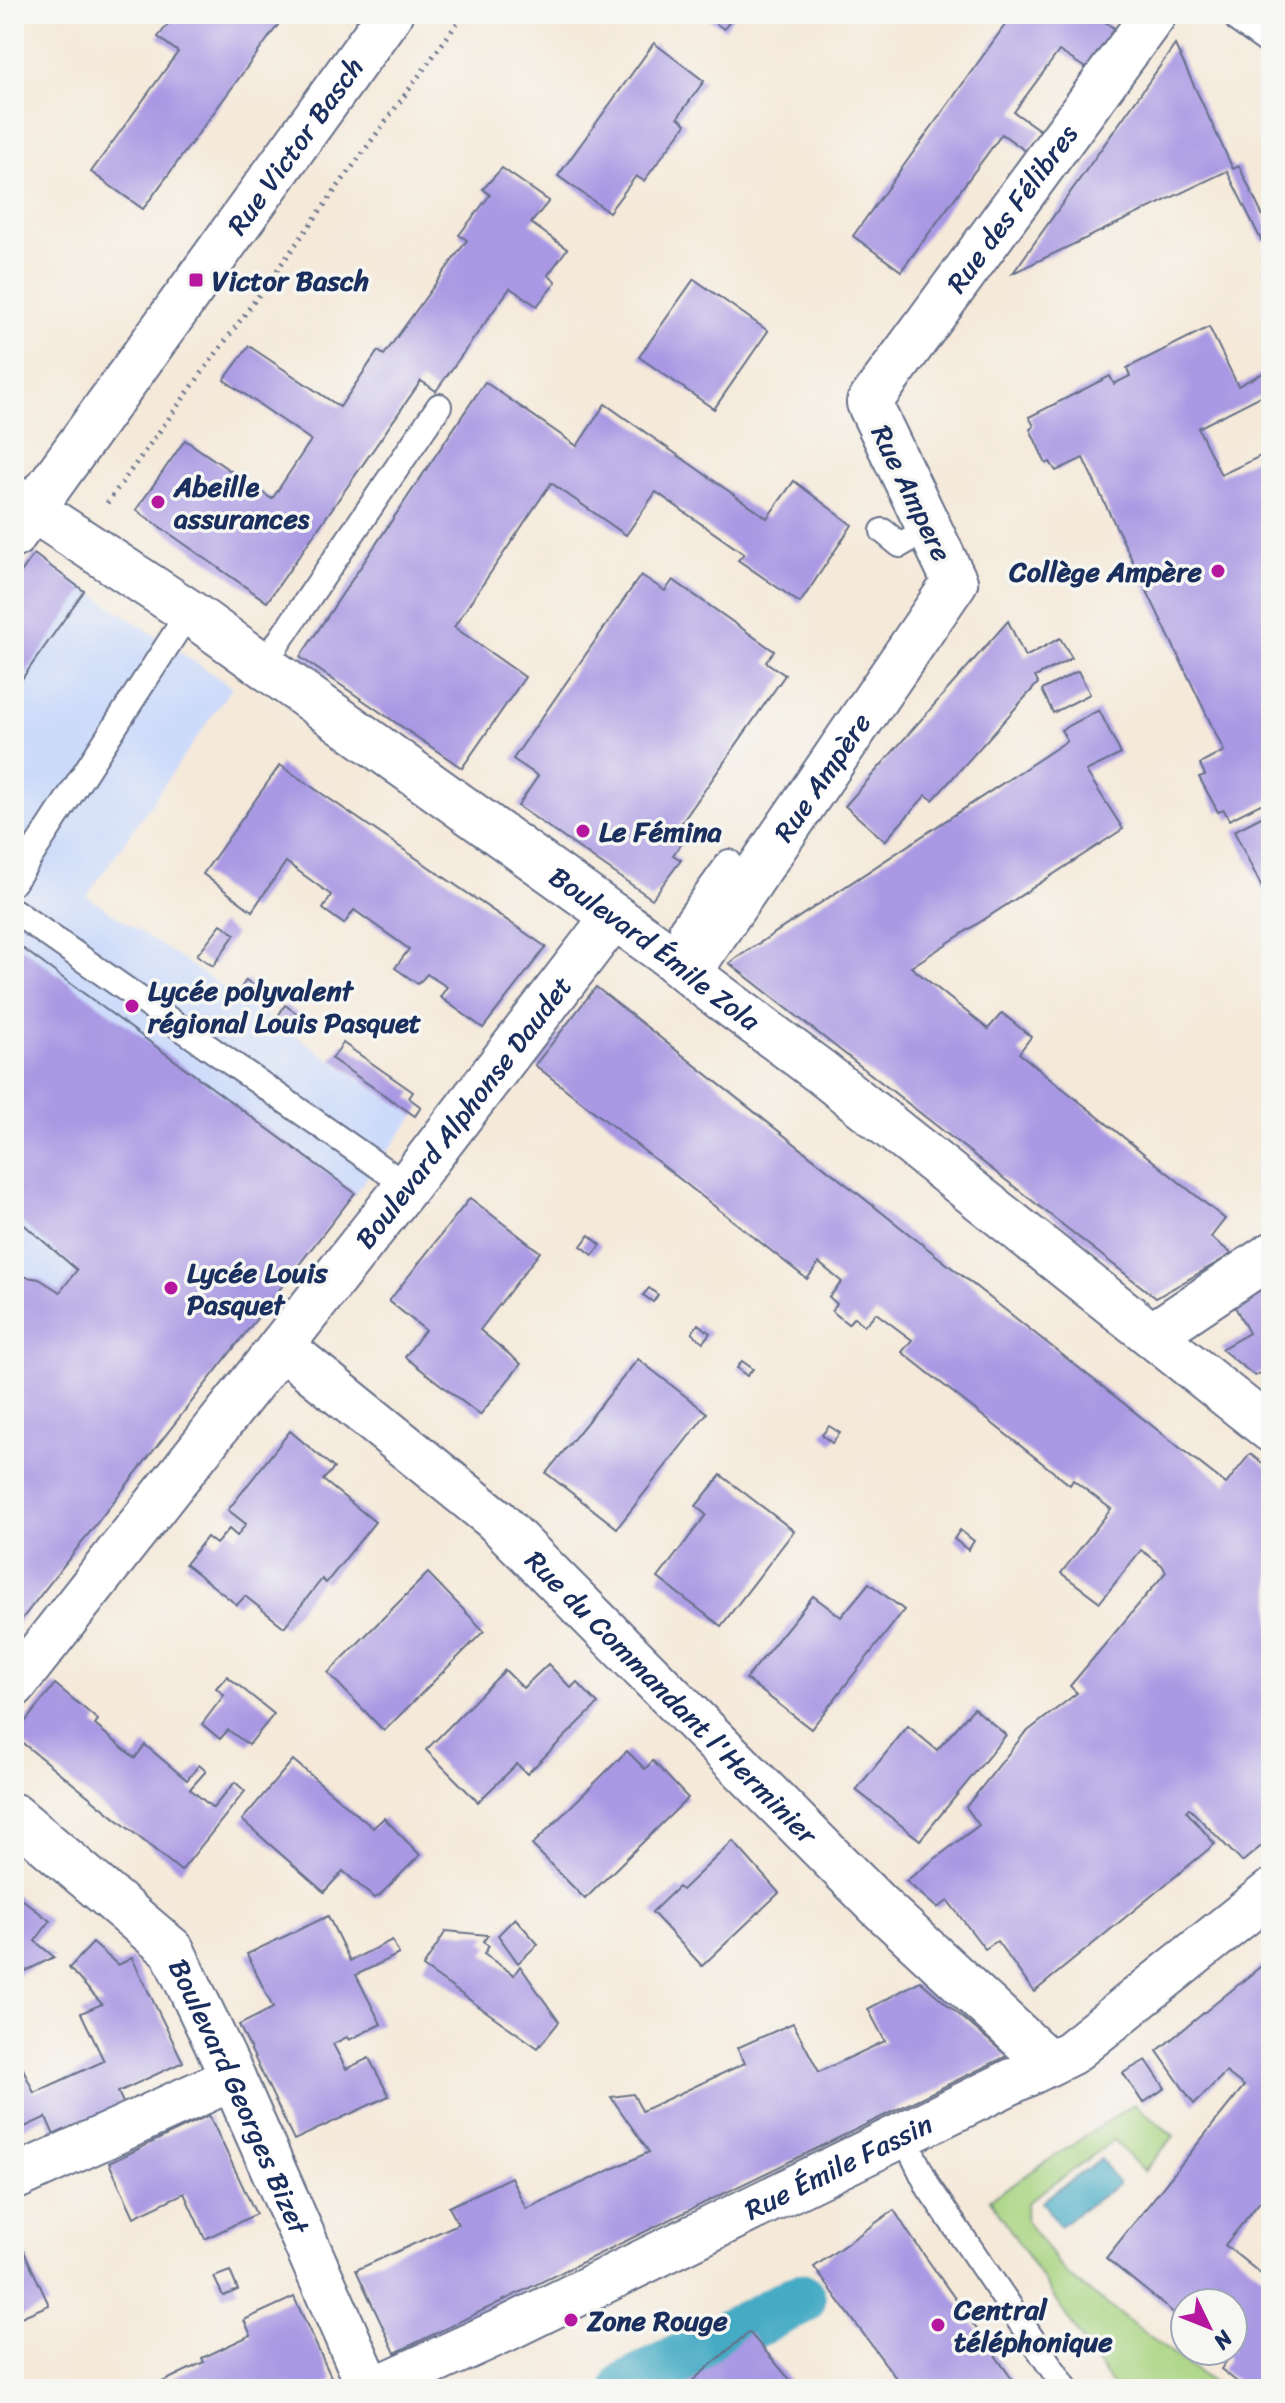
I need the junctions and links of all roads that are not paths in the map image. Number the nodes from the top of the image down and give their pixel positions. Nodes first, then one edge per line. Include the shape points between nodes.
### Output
1 (390, 14) edge
2 (1154, 14) edge
3 (1246, 14) edge
4 (1271, 32) edge
5 (869, 403) joint
6 (439, 406) dead end
7 (20, 514) edge
8 (929, 528) junction
9 (883, 531) dead end
10 (955, 582) joint
11 (189, 612) junction
12 (263, 665) junction
13 (729, 862) dead end
14 (14, 882) edge
15 (14, 911) edge
16 (614, 916) junction
17 (689, 972) junction
18 (407, 1186) junction
19 (1271, 1255) edge
20 (1152, 1335) junction
21 (281, 1346) junction
22 (1271, 1430) edge
23 (14, 1685) edge
24 (14, 1816) edge
25 (1271, 1892) edge
26 (1049, 2063) junction
27 (233, 2078) junction
28 (903, 2135) junction
29 (14, 2178) edge
30 (372, 2389) edge
31 (1066, 2389) edge

1 - 7 street, Rue Victor Basch
2 - 5 street, Rue des Félibres
3 - 4 street
5 - 8 street, Rue Ampere
6 - 12 lane
7 - 11 street, Boulevard Émile Zola
8 - 9 lane via 900,545
8 - 10 street, Rue Ampere
10 - 17 street, Rue Ampère
11 - 12 street, Boulevard Émile Zola
11 - 14 lane
12 - 16 street, Boulevard Émile Zola
13 - 17 lane via 682,927
15 - 18 lane
16 - 17 street, Boulevard Émile Zola
16 - 18 street, Boulevard Alphonse Daudet
17 - 20 street, Boulevard Émile Zola
18 - 21 street, Boulevard Alphonse Daudet
19 - 20 street
20 - 22 street, Boulevard Émile Zola
21 - 23 street, Boulevard Alphonse Daudet
21 - 26 street, Rue du Commandant l'Herminier via 495,1519 878,1905
24 - 27 street, Boulevard Georges Bizet via 172,1950
25 - 26 street, Rue Émile Fassin via 1070,2053
26 - 28 street, Rue Émile Fassin
27 - 29 street
27 - 30 street, Boulevard Georges Bizet
28 - 30 street, Rue Émile Fassin
28 - 31 lane via 929,2188

